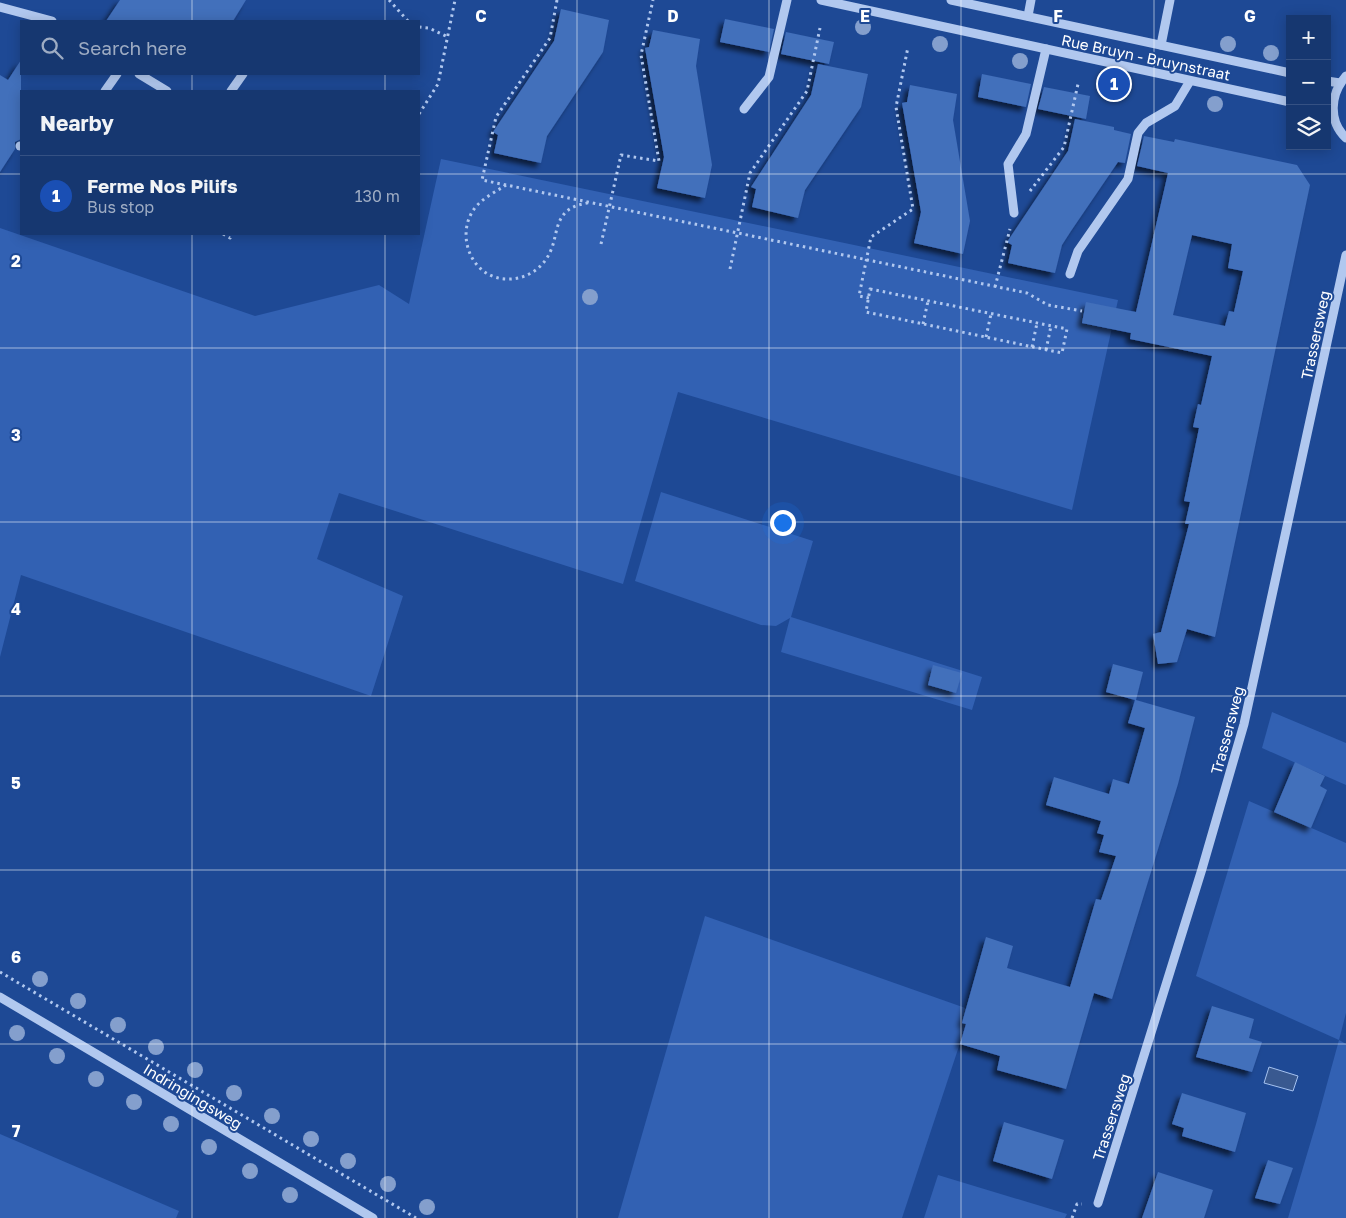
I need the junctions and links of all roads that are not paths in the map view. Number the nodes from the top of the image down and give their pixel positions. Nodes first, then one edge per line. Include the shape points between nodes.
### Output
1 (787, 0) edge
2 (821, 0) edge
3 (951, 0) edge
4 (1031, 0) edge
5 (1170, 0) edge
6 (0, 7) edge
7 (1028, 16) junction
8 (48, 20) edge
9 (1161, 45) junction
10 (1046, 49) junction
11 (1286, 72) edge
12 (116, 75) edge
13 (141, 75) edge
14 (242, 75) edge
15 (1343, 79) edge
16 (1190, 80) junction
17 (106, 90) edge
18 (164, 90) edge
19 (232, 90) edge
20 (1286, 101) edge
21 (744, 109) dead end
22 (1331, 110) edge
23 (1331, 116) edge
24 (1346, 138) edge
25 (1014, 213) road end
26 (1346, 255) edge
27 (1070, 274) dead end
28 (0, 997) edge
29 (1098, 1203) dead end
30 (373, 1218) edge

1 - 21 street via 769,78
2 - 10 street, Rue Bruyn - Bruynstraat
3 - 7 street, Rue Bruyn - Bruynstraat
4 - 7 street
5 - 9 street
6 - 8 street
7 - 9 street, Rue Bruyn - Bruynstraat
9 - 11 street, Rue Bruyn - Bruynstraat
10 - 16 street, Rue Bruyn - Bruynstraat
10 - 25 street via 1026,134 1008,164
12 - 17 street
13 - 18 street
14 - 19 street
15 - 22 street
16 - 20 street, Rue Bruyn - Bruynstraat
16 - 27 street via 1175,106 1146,123 1138,133 1128,179 1078,251
23 - 24 street
26 - 29 street, Trassersweg via 1244,724 1197,888
28 - 30 street, Indringingsweg

